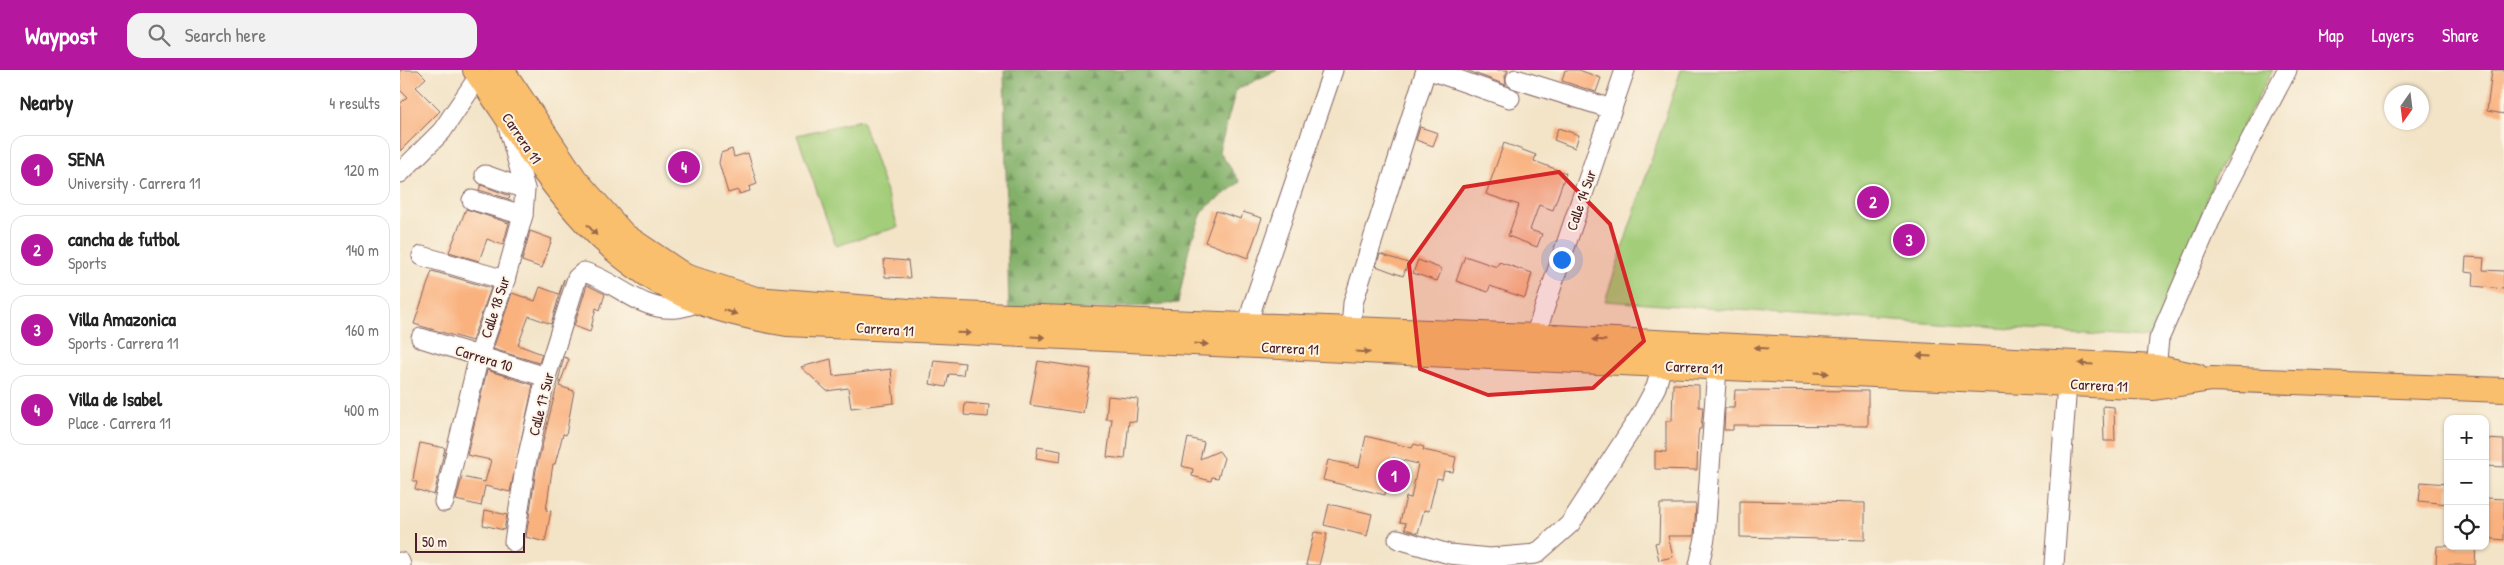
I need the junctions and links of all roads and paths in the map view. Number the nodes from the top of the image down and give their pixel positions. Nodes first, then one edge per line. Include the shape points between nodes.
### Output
1 (1333, 70) edge
2 (1428, 70) edge
3 (1625, 70) edge
4 (2287, 70) edge
5 (485, 72) edge
6 (1518, 74) edge
7 (1612, 109) junction
8 (504, 112) junction
9 (400, 173) edge
10 (485, 175) dead end
11 (525, 189) junction
12 (472, 200) dead end
13 (523, 215) junction
14 (422, 256) dead end
15 (505, 280) junction
16 (699, 302) junction
17 (1248, 325) junction
18 (1351, 329) junction
19 (1535, 336) junction
20 (421, 338) dead end
21 (1662, 354) junction
22 (479, 356) junction
23 (1535, 360) junction
24 (1717, 368) junction
25 (546, 377) junction
26 (2155, 377) junction
27 (2067, 384) junction
28 (2504, 390) edge
29 (444, 502) dead end
30 (1398, 539) dead end
31 (514, 542) dead end
32 (1699, 565) edge
33 (2054, 565) edge

1 - 17 street
2 - 6 street via 1510,100
2 - 18 street via 1353,304
3 - 7 street, Calle 14 Sur
4 - 26 street via 2219,200 2159,339
5 - 8 main road, Carrera 11
5 - 9 street via 442,131
5 - 17 main road, Carrera 11 via 624,234 686,276 756,299 935,313
6 - 7 street
7 - 19 street, Calle 14 Sur
8 - 11 street, Calle 18 Sur
8 -> 16 main road, Carrera 11 via 559,194 599,238 646,274
10 - 11 street
11 - 13 street, Calle 18 Sur
12 - 13 street
13 - 15 street, Calle 18 Sur
14 - 15 street
15 - 22 street, Calle 18 Sur
16 -> 23 main road, Carrera 11 via 742,316 788,324
16 - 25 street, Calle 17 Sur via 676,308 647,305 584,272 576,278
17 - 18 main road, Carrera 11
18 - 19 main road, Carrera 11
21 -> 19 main road, Carrera 11
19 - 23 street, Calle 14 Sur
20 - 22 street, Carrera 10
21 - 23 main road, Carrera 11
21 - 24 main road, Carrera 11
26 -> 21 main road, Carrera 11
21 - 30 street via 1656,387 1642,414 1570,524 1536,554 1490,558 1449,554
22 - 25 street, Carrera 10
22 - 29 street, Calle 18 Sur
24 -> 27 main road, Carrera 11
24 - 32 street via 1705,538
25 - 31 street, Calle 17 Sur via 525,468
26 - 27 main road, Carrera 11
26 - 28 main road, Carrera 11
27 - 33 street

